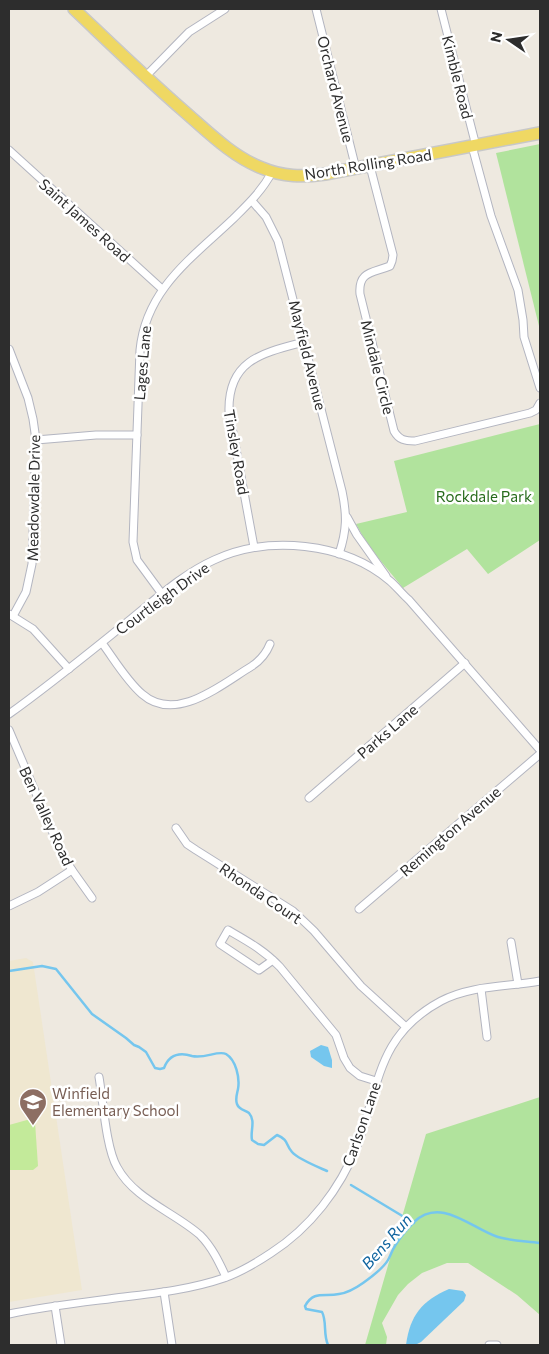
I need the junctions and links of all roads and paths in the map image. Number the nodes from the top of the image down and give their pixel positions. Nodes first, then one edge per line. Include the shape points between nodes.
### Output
1 (74, 9) edge
2 (225, 9) edge
3 (316, 9) edge
4 (441, 9) edge
5 (145, 77) junction
6 (540, 133) edge
7 (474, 146) junction
8 (9, 150) edge
9 (370, 166) junction
10 (356, 169) junction
11 (272, 172) junction
12 (252, 201) junction
13 (162, 289) junction
14 (304, 342) junction
15 (9, 349) edge
16 (540, 388) edge
17 (540, 403) edge
18 (137, 435) junction
19 (36, 440) junction
20 (347, 517) junction
21 (254, 547) junction
22 (339, 554) junction
23 (389, 580) junction
24 (162, 594) junction
25 (11, 615) edge
26 (102, 643) junction
27 (270, 644) dead end
28 (465, 663) junction
29 (69, 669) junction
30 (9, 714) edge
31 (9, 730) edge
32 (540, 750) edge
33 (540, 754) edge
34 (309, 798) dead end
35 (176, 828) dead end
36 (72, 870) junction
37 (92, 898) dead end
38 (9, 906) edge
39 (359, 909) dead end
40 (511, 942) dead end
41 (273, 960) junction
42 (540, 980) edge
43 (518, 984) junction
44 (481, 989) junction
45 (406, 1028) junction
46 (487, 1037) dead end
47 (99, 1077) dead end
48 (376, 1081) junction
49 (226, 1278) junction
50 (164, 1292) junction
51 (55, 1306) junction
52 (9, 1314) edge
53 (61, 1345) edge
54 (172, 1345) edge
55 (489, 1345) edge
56 (497, 1345) edge

1 - 5 main road, North Rolling Road
2 - 5 street via 189,32
3 - 10 street, Orchard Avenue
4 - 7 street, Kimble Road
5 - 11 main road, North Rolling Road via 222,143 259,168
6 - 7 main road, North Rolling Road
7 - 9 main road, North Rolling Road
7 - 16 street via 491,216 516,282 524,337
8 - 13 street, Saint James Road
9 - 10 main road, North Rolling Road
9 - 17 street, Mindale Circle via 393,255 390,266 366,274 359,285 397,437 415,441 530,413
10 - 11 main road, North Rolling Road via 309,176
11 - 12 street, Lages Lane
12 - 13 street, Lages Lane
12 - 14 street, Mayfield Avenue via 278,241
13 - 18 street, Lages Lane via 149,310 143,329
14 - 20 street, Mayfield Avenue
14 - 21 street, Tinsley Road via 256,357 240,371 230,389 229,412
15 - 19 street, Meadowdale Drive via 28,398
18 - 19 street
18 - 24 street, Lages Lane via 134,550 142,568
19 - 25 street, Meadowdale Drive via 32,564 26,592
20 - 22 street, Mayfield Avenue
20 - 23 street, Mayfield Avenue
21 - 22 street, Courtleigh Drive via 301,546
21 - 24 street, Courtleigh Drive via 208,563
22 - 23 street, Mayfield Avenue
23 - 28 street, Mayfield Avenue
24 - 26 street, Courtleigh Drive
25 - 29 street via 33,629
26 - 27 street via 142,694 172,705 195,700 252,666 263,657
26 - 29 street, Courtleigh Drive
28 - 32 street, Mayfield Avenue
28 - 34 street, Parks Lane
29 - 30 street, Courtleigh Drive
31 - 36 street, Ben Valley Road via 50,829
33 - 39 street, Remington Avenue
35 - 45 street, Rhonda Court via 187,844 304,920 361,986
36 - 37 street, Ben Valley Road
36 - 38 street
40 - 43 street
41 - 41 street via 228,930 220,944 259,970
41 - 48 street via 336,1035 350,1068 360,1076
42 - 43 street, Carlson Lane
43 - 44 street, Carlson Lane
44 - 45 street, Carlson Lane via 442,1001
44 - 46 street
45 - 48 street, Carlson Lane via 387,1054
47 - 49 street via 115,1165 132,1187 200,1235 214,1253
48 - 49 street, Carlson Lane via 357,1146 325,1202 291,1238 264,1258
49 - 50 street, Carlson Lane
50 - 51 street, Carlson Lane
50 - 54 street
51 - 52 street, Carlson Lane
51 - 53 street
55 - 56 street

